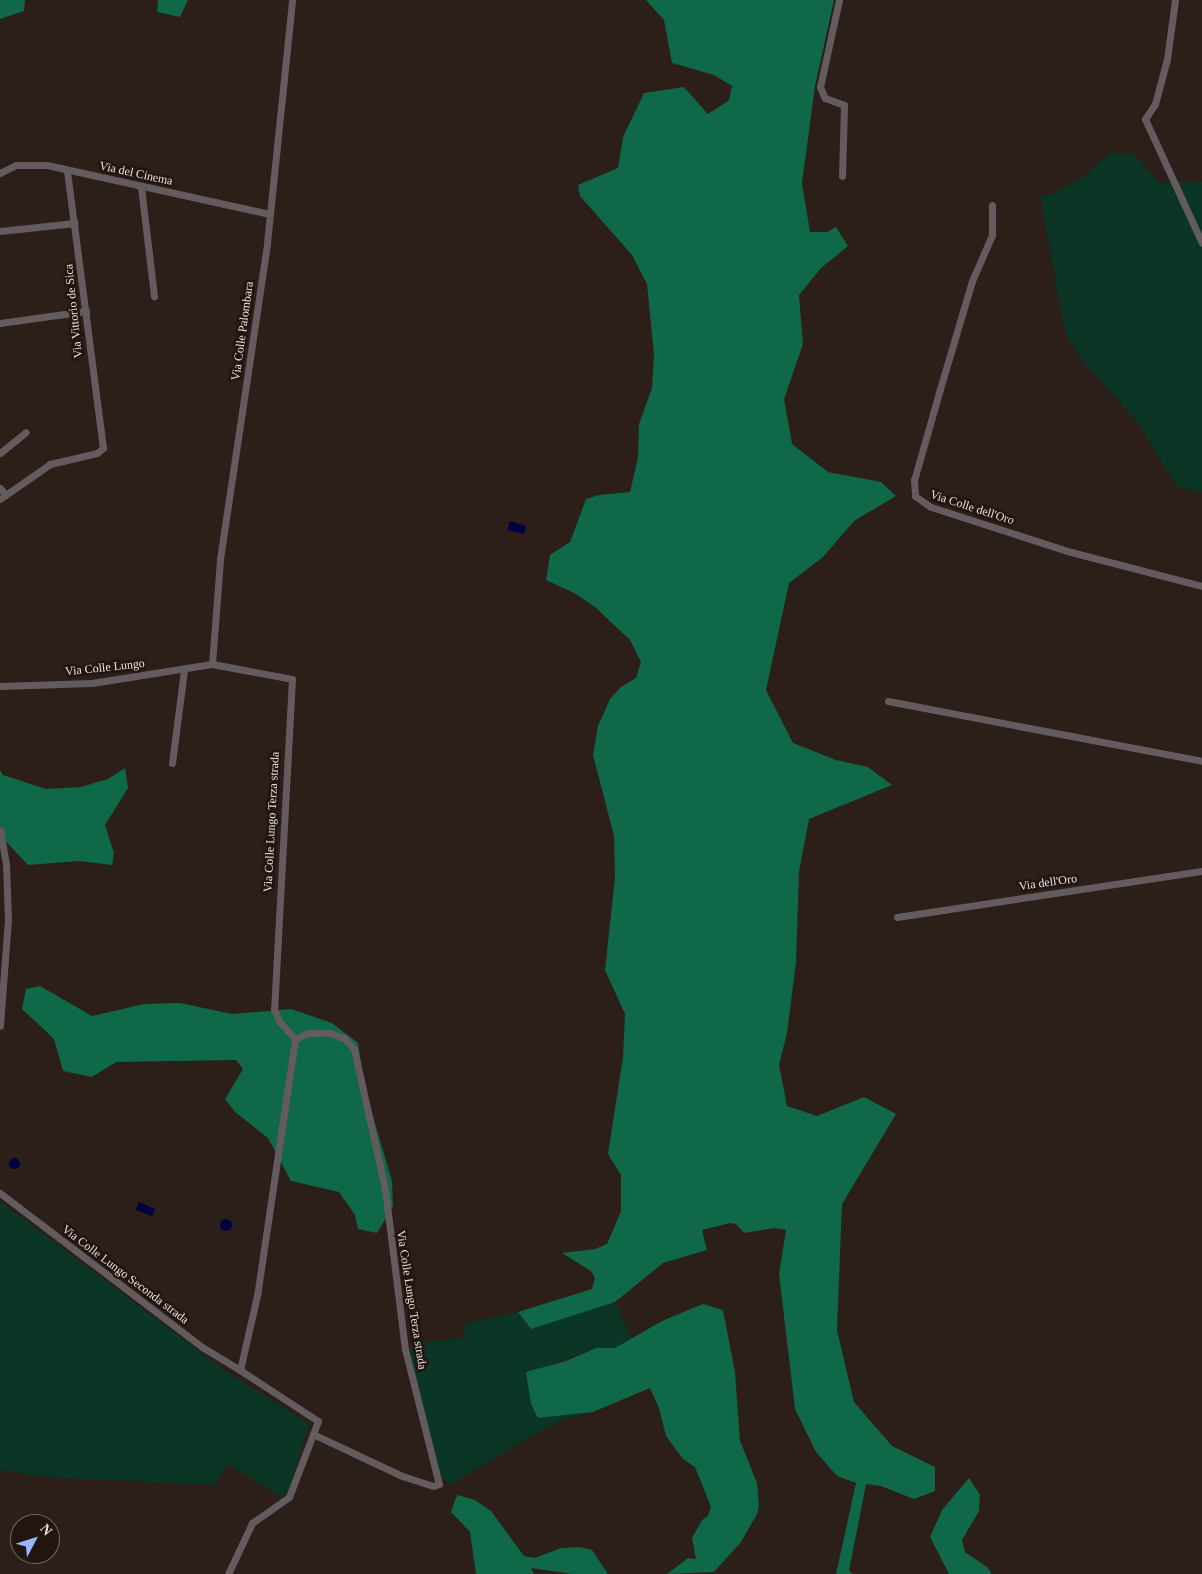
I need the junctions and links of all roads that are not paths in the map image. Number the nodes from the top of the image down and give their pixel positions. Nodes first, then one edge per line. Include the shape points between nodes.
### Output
1 (292, 0) edge
2 (838, 0) edge
3 (1175, 0) edge
4 (67, 170) junction
5 (0, 173) edge
6 (842, 176) dead end
7 (141, 187) junction
8 (992, 205) dead end
9 (269, 214) junction
10 (75, 223) junction
11 (0, 231) edge
12 (1202, 243) edge
13 (154, 296) dead end
14 (86, 311) junction
15 (0, 323) edge
16 (26, 432) dead end
17 (0, 453) edge
18 (0, 488) edge
19 (3, 497) edge
20 (1202, 586) edge
21 (212, 664) junction
22 (184, 670) junction
23 (0, 686) edge
24 (888, 701) dead end
25 (1202, 762) edge
26 (172, 763) dead end
27 (0, 830) edge
28 (1202, 871) edge
29 (897, 917) dead end
30 (0, 1026) edge
31 (295, 1039) junction
32 (0, 1193) edge
33 (240, 1370) junction
34 (313, 1434) junction
35 (228, 1574) edge

1 - 9 street, Via Colle Palombara
2 - 6 street via 820,87 825,98 844,105
3 - 12 street via 1163,76 1153,110 1145,119
4 - 5 street, Via del Cinema via 24,164
4 - 7 street, Via del Cinema
4 - 10 street, Via Vittorio de Sica
7 - 9 street, Via del Cinema
7 - 13 street
8 - 20 street, Via Colle dell'Oro via 992,235 972,281 942,380 914,480 915,496 923,504 1058,548
9 - 21 street, Via Colle Palombara via 220,559
10 - 11 street
10 - 14 street, Via Vittorio de Sica
14 - 15 street
14 - 19 street, Via Vittorio de Sica via 102,449 54,463
16 - 17 street
18 - 19 street
21 - 22 street, Via Colle Lungo
21 - 31 street, Via Colle Lungo Terza strada via 292,680 274,1009 279,1021
22 - 23 street, Via Colle Lungo via 92,683
22 - 26 street
24 - 25 street
27 - 30 street via 8,911
28 - 29 street, Via dell'Oro
31 - 33 street via 258,1291
31 - 34 street, Via Colle Lungo Terza strada via 308,1033 330,1033 344,1038 354,1049 385,1189 405,1350 439,1484 432,1486 400,1475
32 - 33 street, Via Colle Lungo Seconda strada via 202,1347
33 - 34 street via 318,1421
34 - 35 street via 289,1497 252,1523

